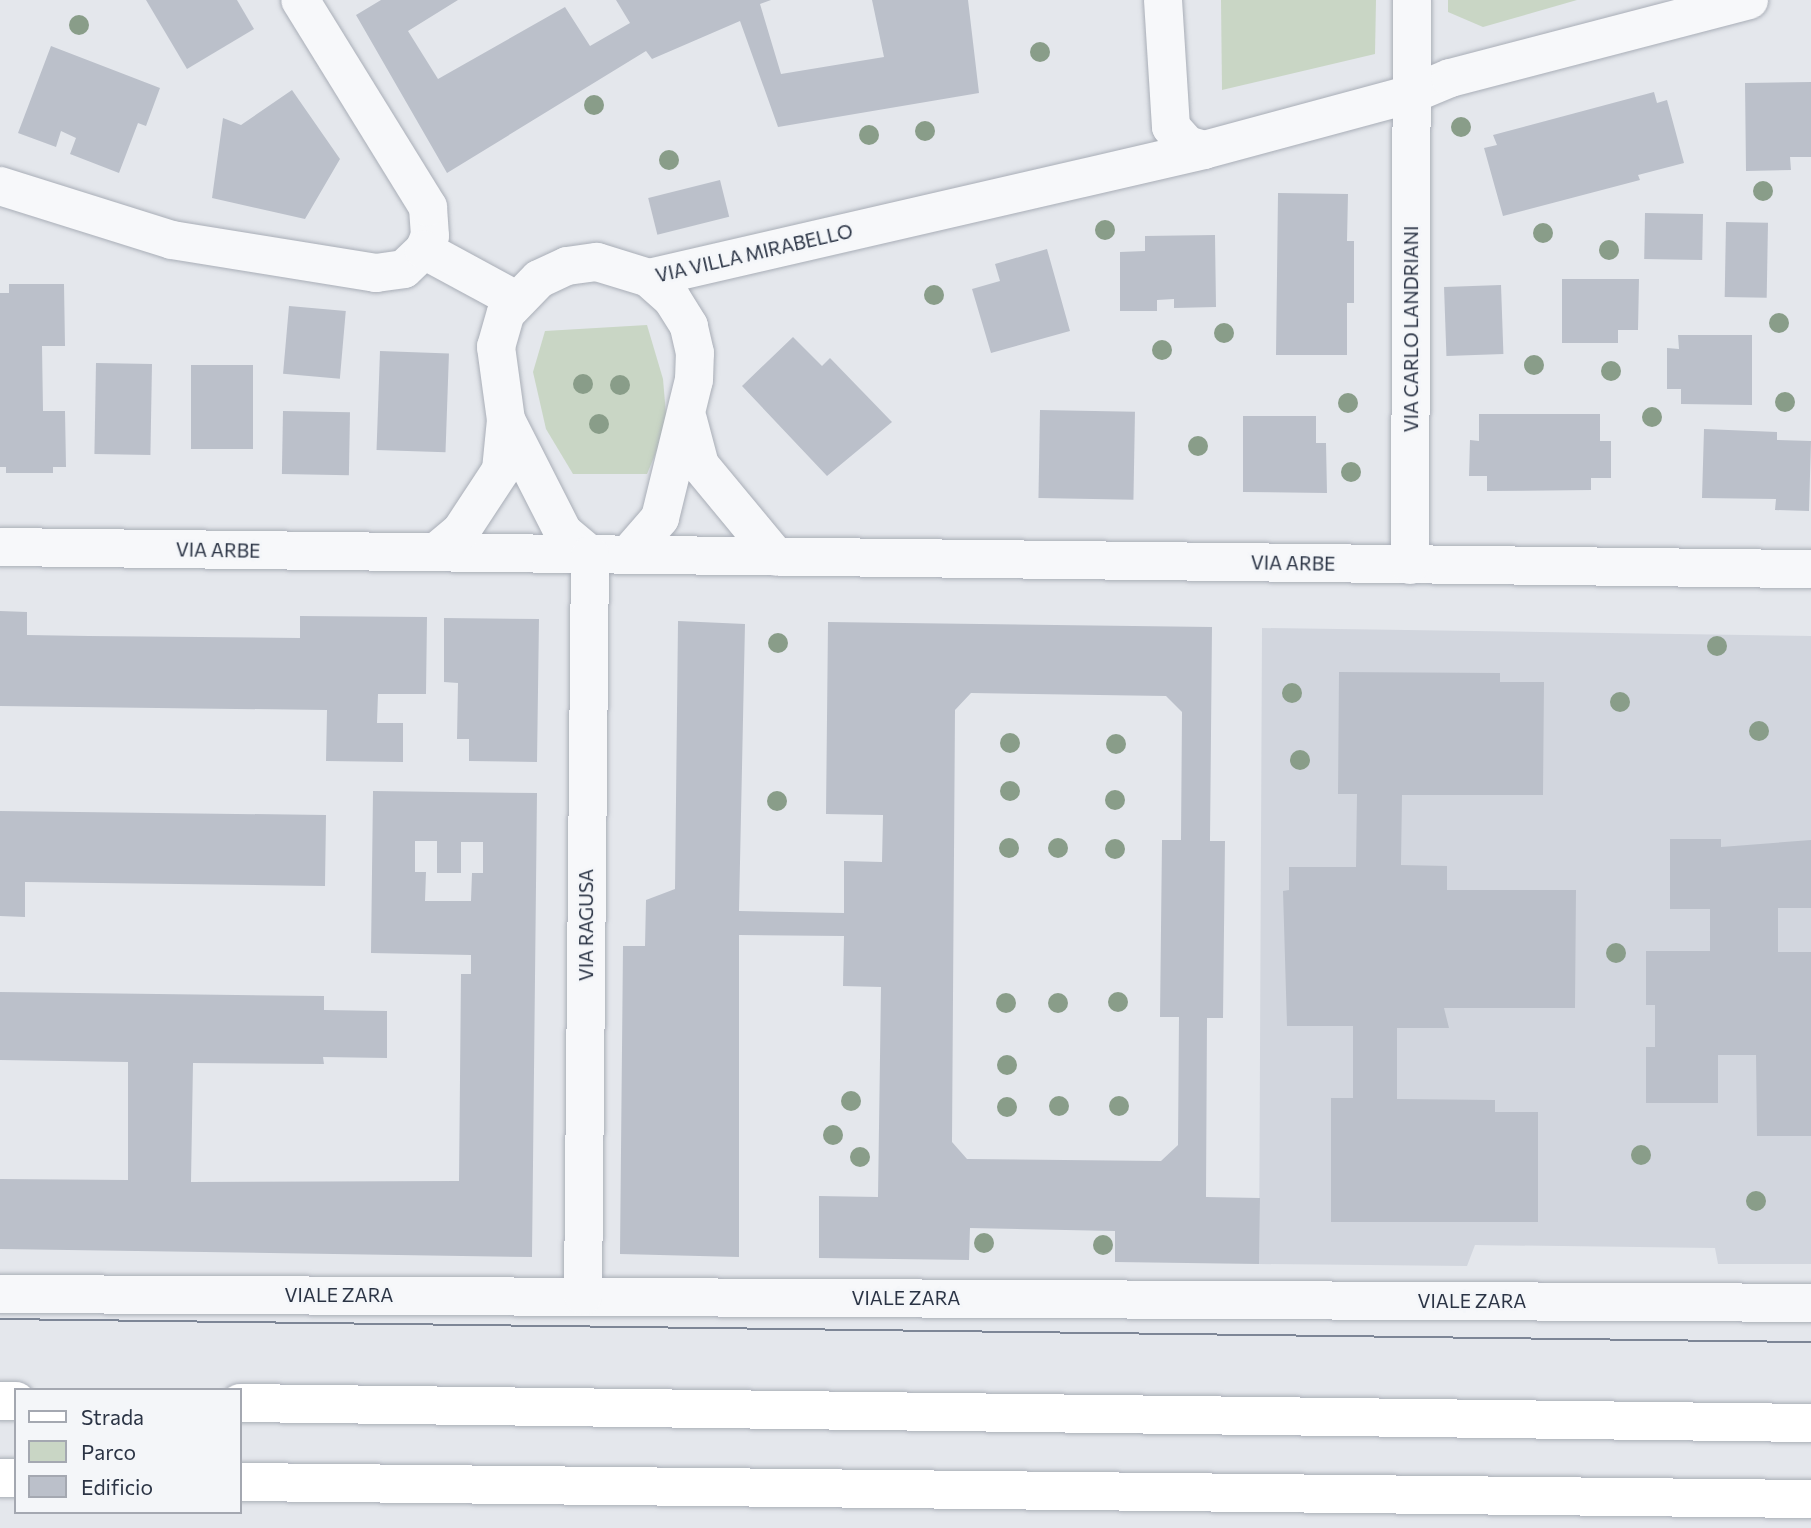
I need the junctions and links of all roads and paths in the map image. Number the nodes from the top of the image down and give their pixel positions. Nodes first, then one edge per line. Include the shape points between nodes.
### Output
1 (300, 0) edge
2 (1163, 0) edge
3 (1412, 0) edge
4 (1749, 0) edge
5 (1412, 94) junction
6 (1204, 150) junction
7 (0, 186) edge
8 (424, 250) junction
9 (649, 278) junction
10 (516, 300) junction
11 (688, 416) junction
12 (506, 420) junction
13 (0, 547) edge
14 (436, 552) junction
15 (590, 555) junction
16 (628, 555) junction
17 (776, 557) junction
18 (1410, 565) junction
19 (1811, 569) edge
20 (0, 1294) edge
21 (583, 1296) junction
22 (1811, 1303) edge
23 (242, 1403) edge
24 (1811, 1423) edge
25 (242, 1482) edge
26 (1811, 1499) edge

1 - 8 street via 428,207 430,236
2 - 6 street via 1171,127 1187,145
3 - 5 street, VIA CARLO LANDRIANI
4 - 5 street, VIA VILLA MIRABELLO via 1450,78
5 - 6 street, VIA VILLA MIRABELLO
5 - 18 street, VIA CARLO LANDRIANI
6 - 9 street, VIA VILLA MIRABELLO
7 - 8 street via 172,240 265,257 390,273 404,268
8 - 10 street
9 - 10 street, VIA VILLA MIRABELLO via 597,262 567,266 539,279
9 - 11 street via 672,299 689,326 695,353
10 - 12 street via 506,313 496,347
11 - 16 street via 660,518
11 - 17 street via 700,466
12 - 14 street via 500,470 461,531
12 - 15 street via 564,532
13 - 14 street, VIA ARBE
14 - 15 street, VIA ARBE
15 - 16 street, VIA ARBE
15 - 21 street, VIA RAGUSA
16 - 17 street, VIA ARBE
17 - 18 street, VIA ARBE
18 - 19 street, VIA ARBE
20 - 21 street, VIALE ZARA
21 - 22 street, VIALE ZARA
23 - 24 main road
25 - 26 main road

